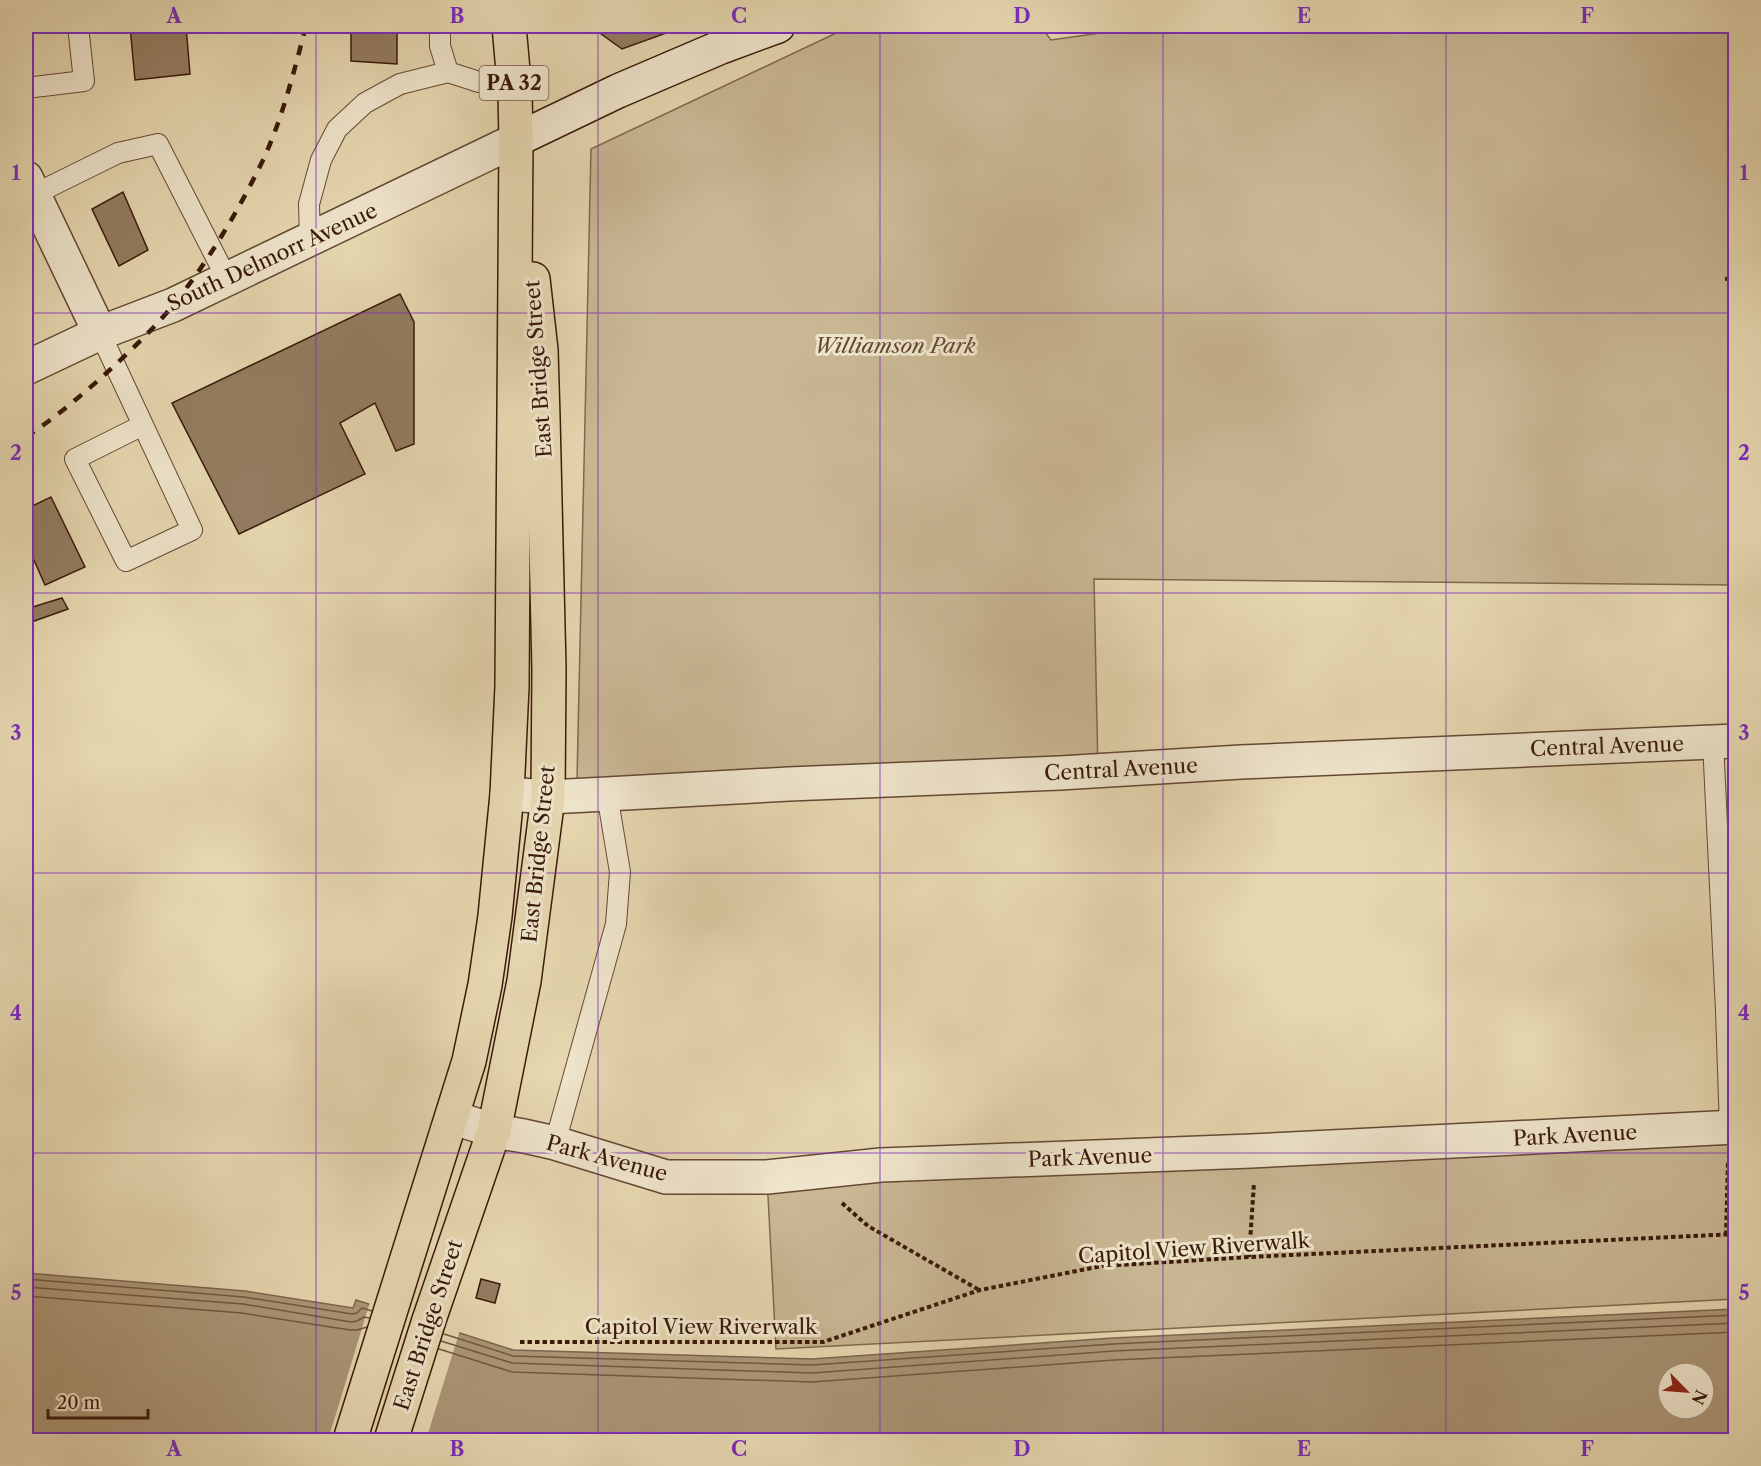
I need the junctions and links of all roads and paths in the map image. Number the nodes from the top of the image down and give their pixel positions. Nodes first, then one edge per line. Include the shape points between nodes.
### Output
1 (78, 26) edge
2 (440, 26) edge
3 (508, 26) edge
4 (778, 26) edge
5 (448, 72) junction
6 (513, 80) junction
7 (26, 88) edge
8 (516, 140) junction
9 (29, 186) edge
10 (310, 240) junction
11 (1736, 278) edge
12 (228, 279) junction
13 (1725, 279) dead end
14 (100, 333) junction
15 (26, 368) edge
16 (143, 425) junction
17 (1724, 741) edge
18 (507, 794) junction
19 (607, 794) junction
20 (548, 797) junction
21 (453, 1117) junction
22 (1733, 1128) edge
23 (494, 1131) junction
24 (555, 1143) junction
25 (808, 1172) junction
26 (1726, 1191) dead end
27 (1252, 1218) dead end
28 (1736, 1234) edge
29 (1726, 1235) junction
30 (1249, 1257) junction
31 (980, 1290) junction
32 (520, 1342) dead end
33 (350, 1440) edge
34 (391, 1440) edge

1 - 7 lane via 84,81
2 - 5 lane via 440,46
3 - 6 main road, East Bridge Street / PA 32
4 - 8 street, PA 32 via 618,91
5 - 6 lane via 479,82
5 - 10 lane via 400,84 365,103 337,129 321,160 309,204
6 - 8 main road, East Bridge Street / PA 32
8 - 10 street, South Delmorr Avenue
8 - 18 main road, East Bridge Street via 512,686
8 - 20 main road, East Bridge Street via 541,350 549,669
9 - 12 lane via 118,153 158,144
9 - 14 street
10 - 12 street, South Delmorr Avenue
11 - 13 path
12 - 14 street, South Delmorr Avenue
14 - 15 street, South Delmorr Avenue
14 - 16 lane
16 - 16 lane via 75,459 126,561 192,530
17 - 19 street, Central Avenue
17 - 22 lane via 1726,1011
18 - 20 street, Central Avenue
18 - 21 main road, East Bridge Street via 485,985
19 - 20 street, Central Avenue
19 - 24 lane via 620,872 616,924
20 - 23 main road, East Bridge Street via 524,981
21 - 23 street, Park Avenue
21 - 33 main road, East Bridge Street
22 - 25 street, Park Avenue
23 - 24 street, Park Avenue
23 - 34 main road, East Bridge Street
24 - 25 street, Park Avenue via 666,1176 767,1177
25 - 31 path via 868,1226
26 - 29 path
27 - 30 path
28 - 29 path, Capitol View Riverwalk
29 - 30 path, Capitol View Riverwalk
30 - 31 path, Capitol View Riverwalk via 1102,1266
31 - 32 path, Capitol View Riverwalk via 823,1342

